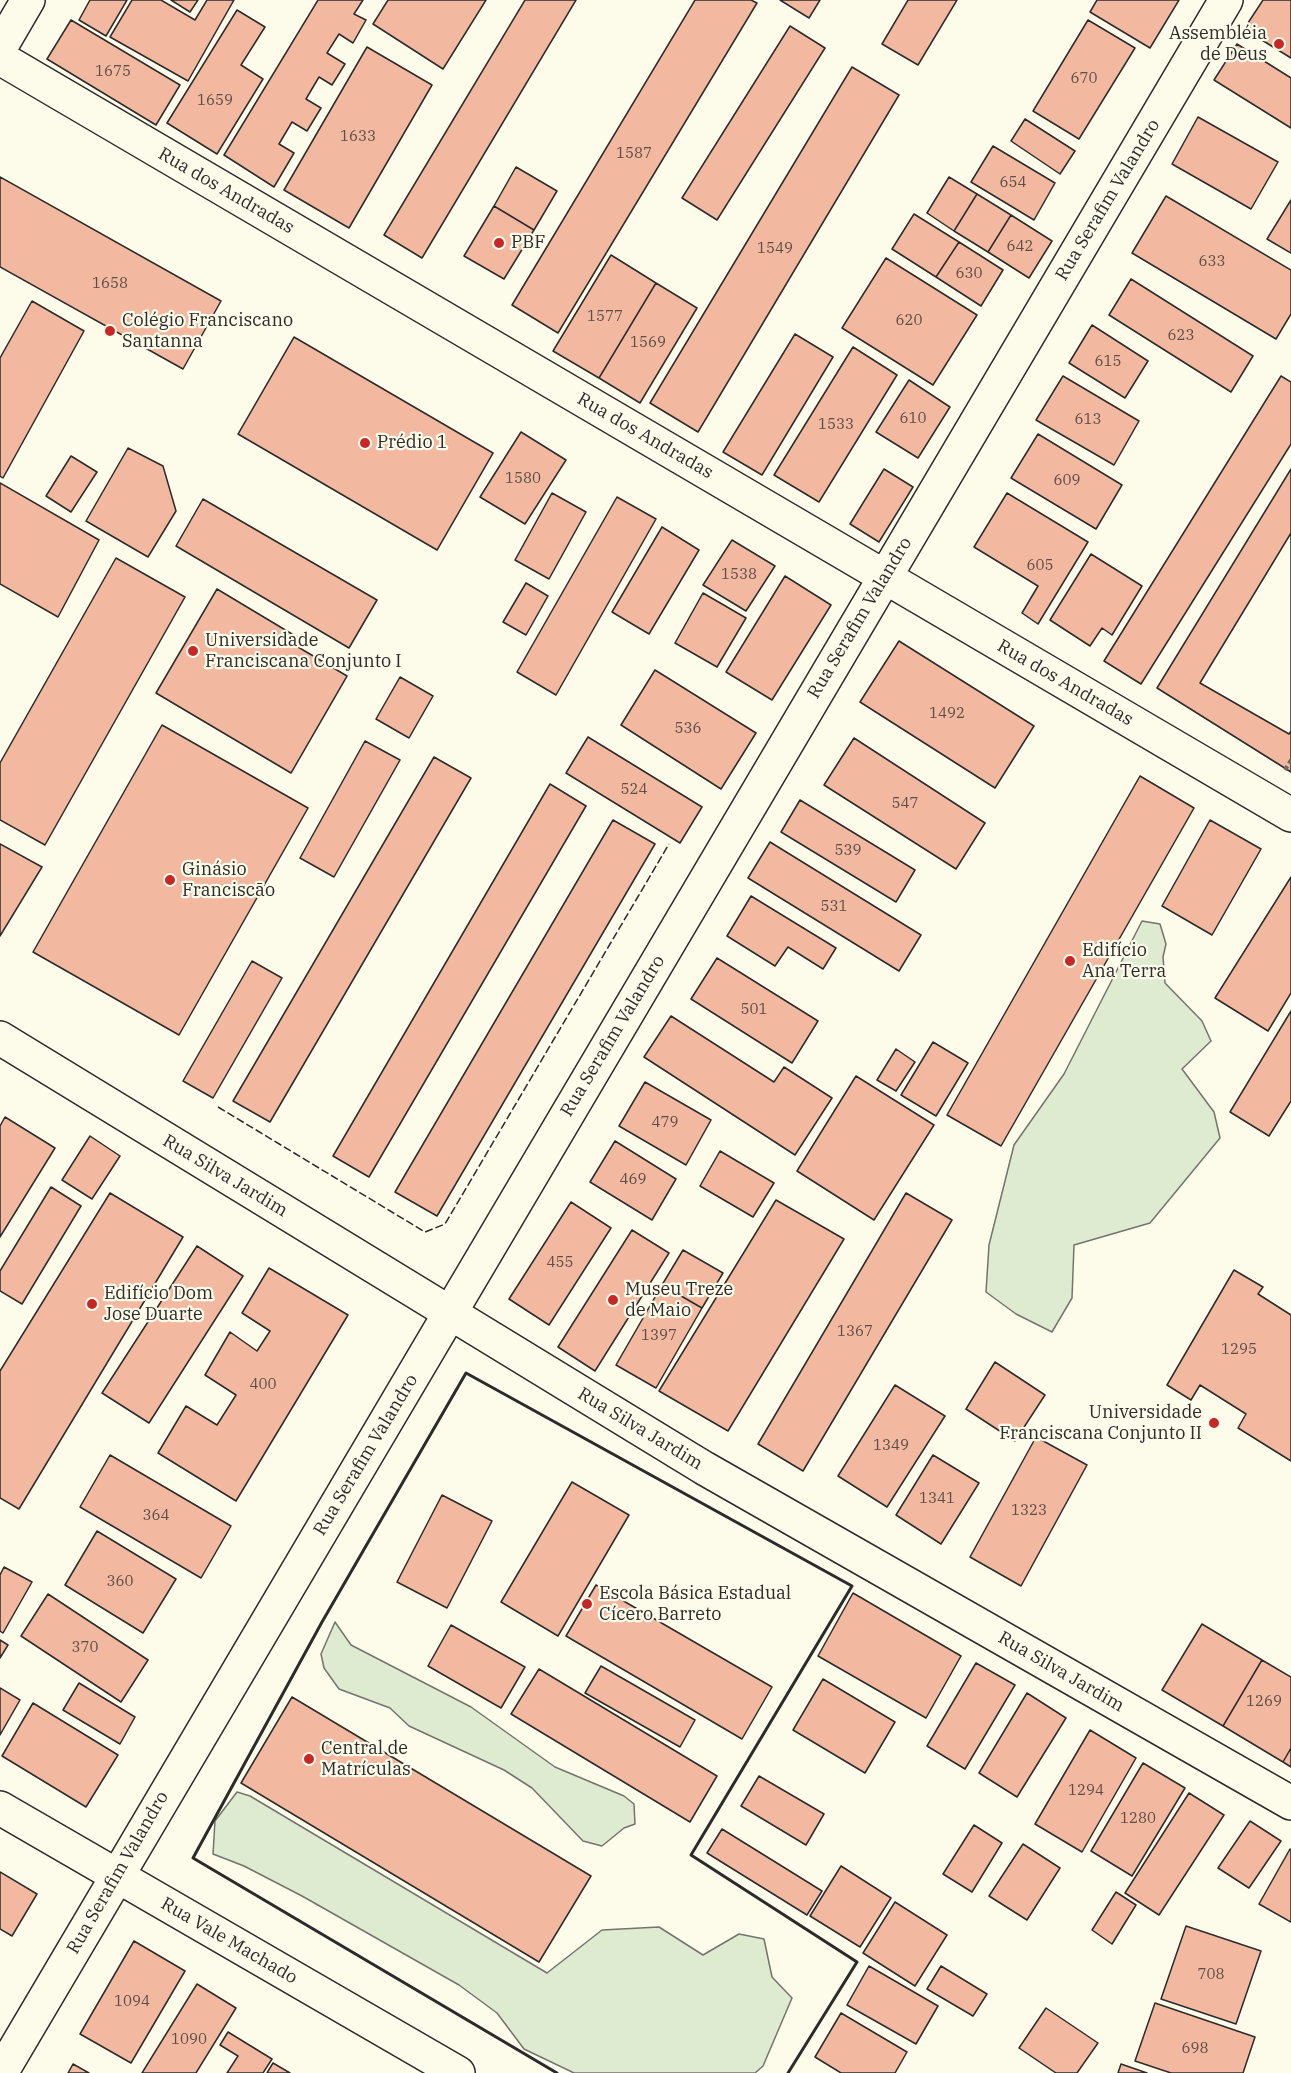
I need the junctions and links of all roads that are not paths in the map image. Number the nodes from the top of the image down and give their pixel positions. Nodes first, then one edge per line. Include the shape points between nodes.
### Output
1 (28, 0) edge
2 (1226, 0) edge
3 (0, 48) edge
4 (0, 58) edge
5 (885, 577) junction
6 (1291, 815) edge
7 (4, 1048) edge
8 (450, 1313) junction
9 (1291, 1803) edge
10 (0, 1808) edge
11 (116, 1876) junction
12 (1, 2073) edge
13 (458, 2073) edge

1 - 3 street
2 - 5 street, Rua Serafim Valandro
4 - 5 street, Rua dos Andradas
5 - 6 street, Rua dos Andradas
5 - 8 street, Rua Serafim Valandro
7 - 8 street, Rua Silva Jardim
8 - 9 street, Rua Silva Jardim via 704,1468
8 - 11 street, Rua Serafim Valandro
10 - 11 street, Rua Vale Machado
11 - 12 street, Rua Serafim Valandro
11 - 13 street, Rua Vale Machado

